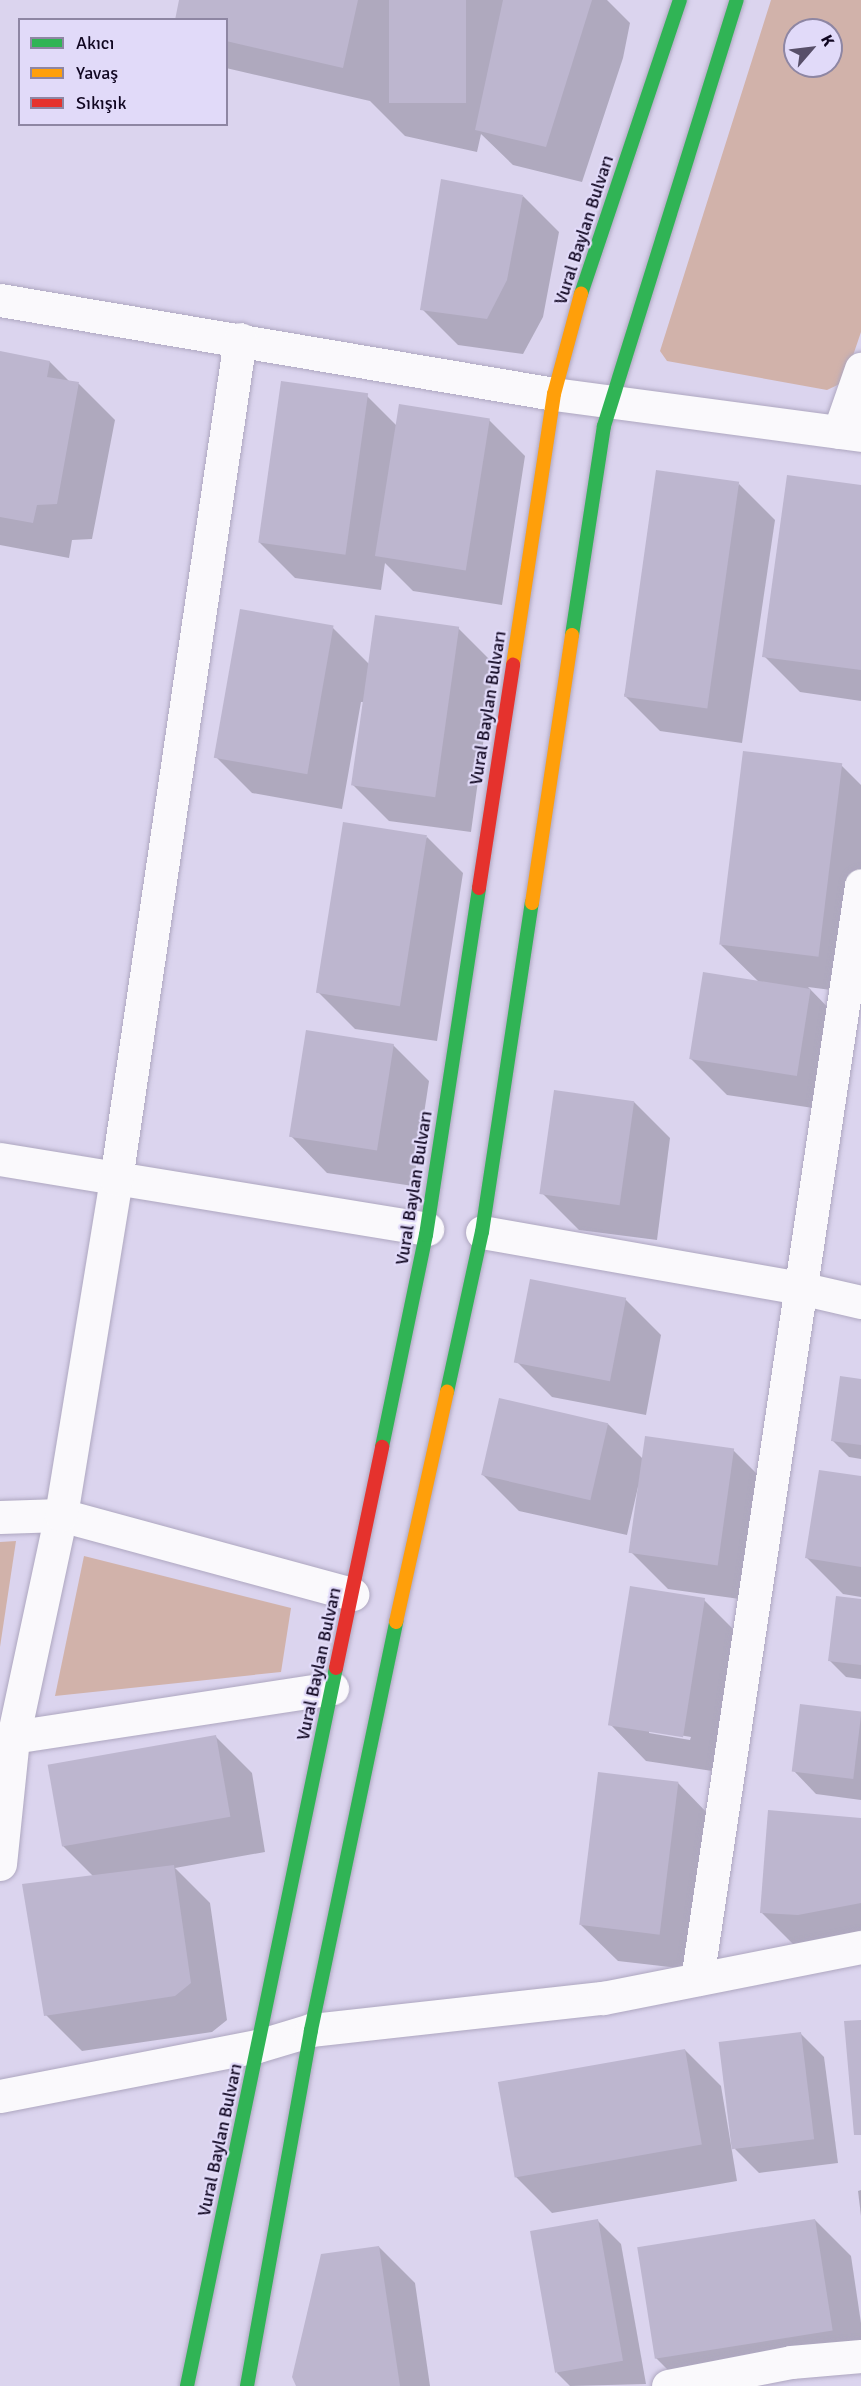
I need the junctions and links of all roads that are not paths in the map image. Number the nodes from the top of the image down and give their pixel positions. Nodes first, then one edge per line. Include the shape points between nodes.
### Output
1 (680, 0) edge
2 (737, 0) edge
3 (0, 300) edge
4 (240, 339) junction
5 (861, 369) edge
6 (554, 394) junction
7 (612, 402) junction
8 (850, 433) edge
9 (861, 885) edge
10 (0, 1159) edge
11 (116, 1179) junction
12 (427, 1229) junction
13 (482, 1232) junction
14 (800, 1287) junction
15 (861, 1302) edge
16 (61, 1515) junction
17 (0, 1516) edge
18 (352, 1594) junction
19 (332, 1689) junction
20 (7, 1739) edge
21 (0, 1864) edge
22 (861, 1947) edge
23 (697, 1979) junction
24 (311, 2030) junction
25 (258, 2046) junction
26 (0, 2096) edge
27 (861, 2356) edge
28 (187, 2386) edge
29 (247, 2386) edge
30 (668, 2386) edge

1 - 6 main road, Vural Baylan Bulvarı via 578,303
2 - 7 main road
3 - 4 street
4 - 6 street
4 - 11 street
5 - 8 street
6 - 7 street
6 - 12 main road, Vural Baylan Bulvarı
7 - 8 street
7 - 13 main road via 604,426 578,588
9 - 14 street
10 - 11 street
11 - 12 street
11 - 16 street
12 - 18 main road, Vural Baylan Bulvarı
13 - 14 street
13 - 24 main road
14 - 15 street
14 - 23 street
16 - 17 street
16 - 18 street
16 - 20 street
18 - 19 main road, Vural Baylan Bulvarı
19 - 20 street
19 - 25 main road, Vural Baylan Bulvarı
20 - 21 street
22 - 23 street
23 - 24 street via 603,1998
24 - 25 street
24 - 29 main road
25 - 26 street
25 - 28 main road, Vural Baylan Bulvarı
27 - 30 street via 791,2362

